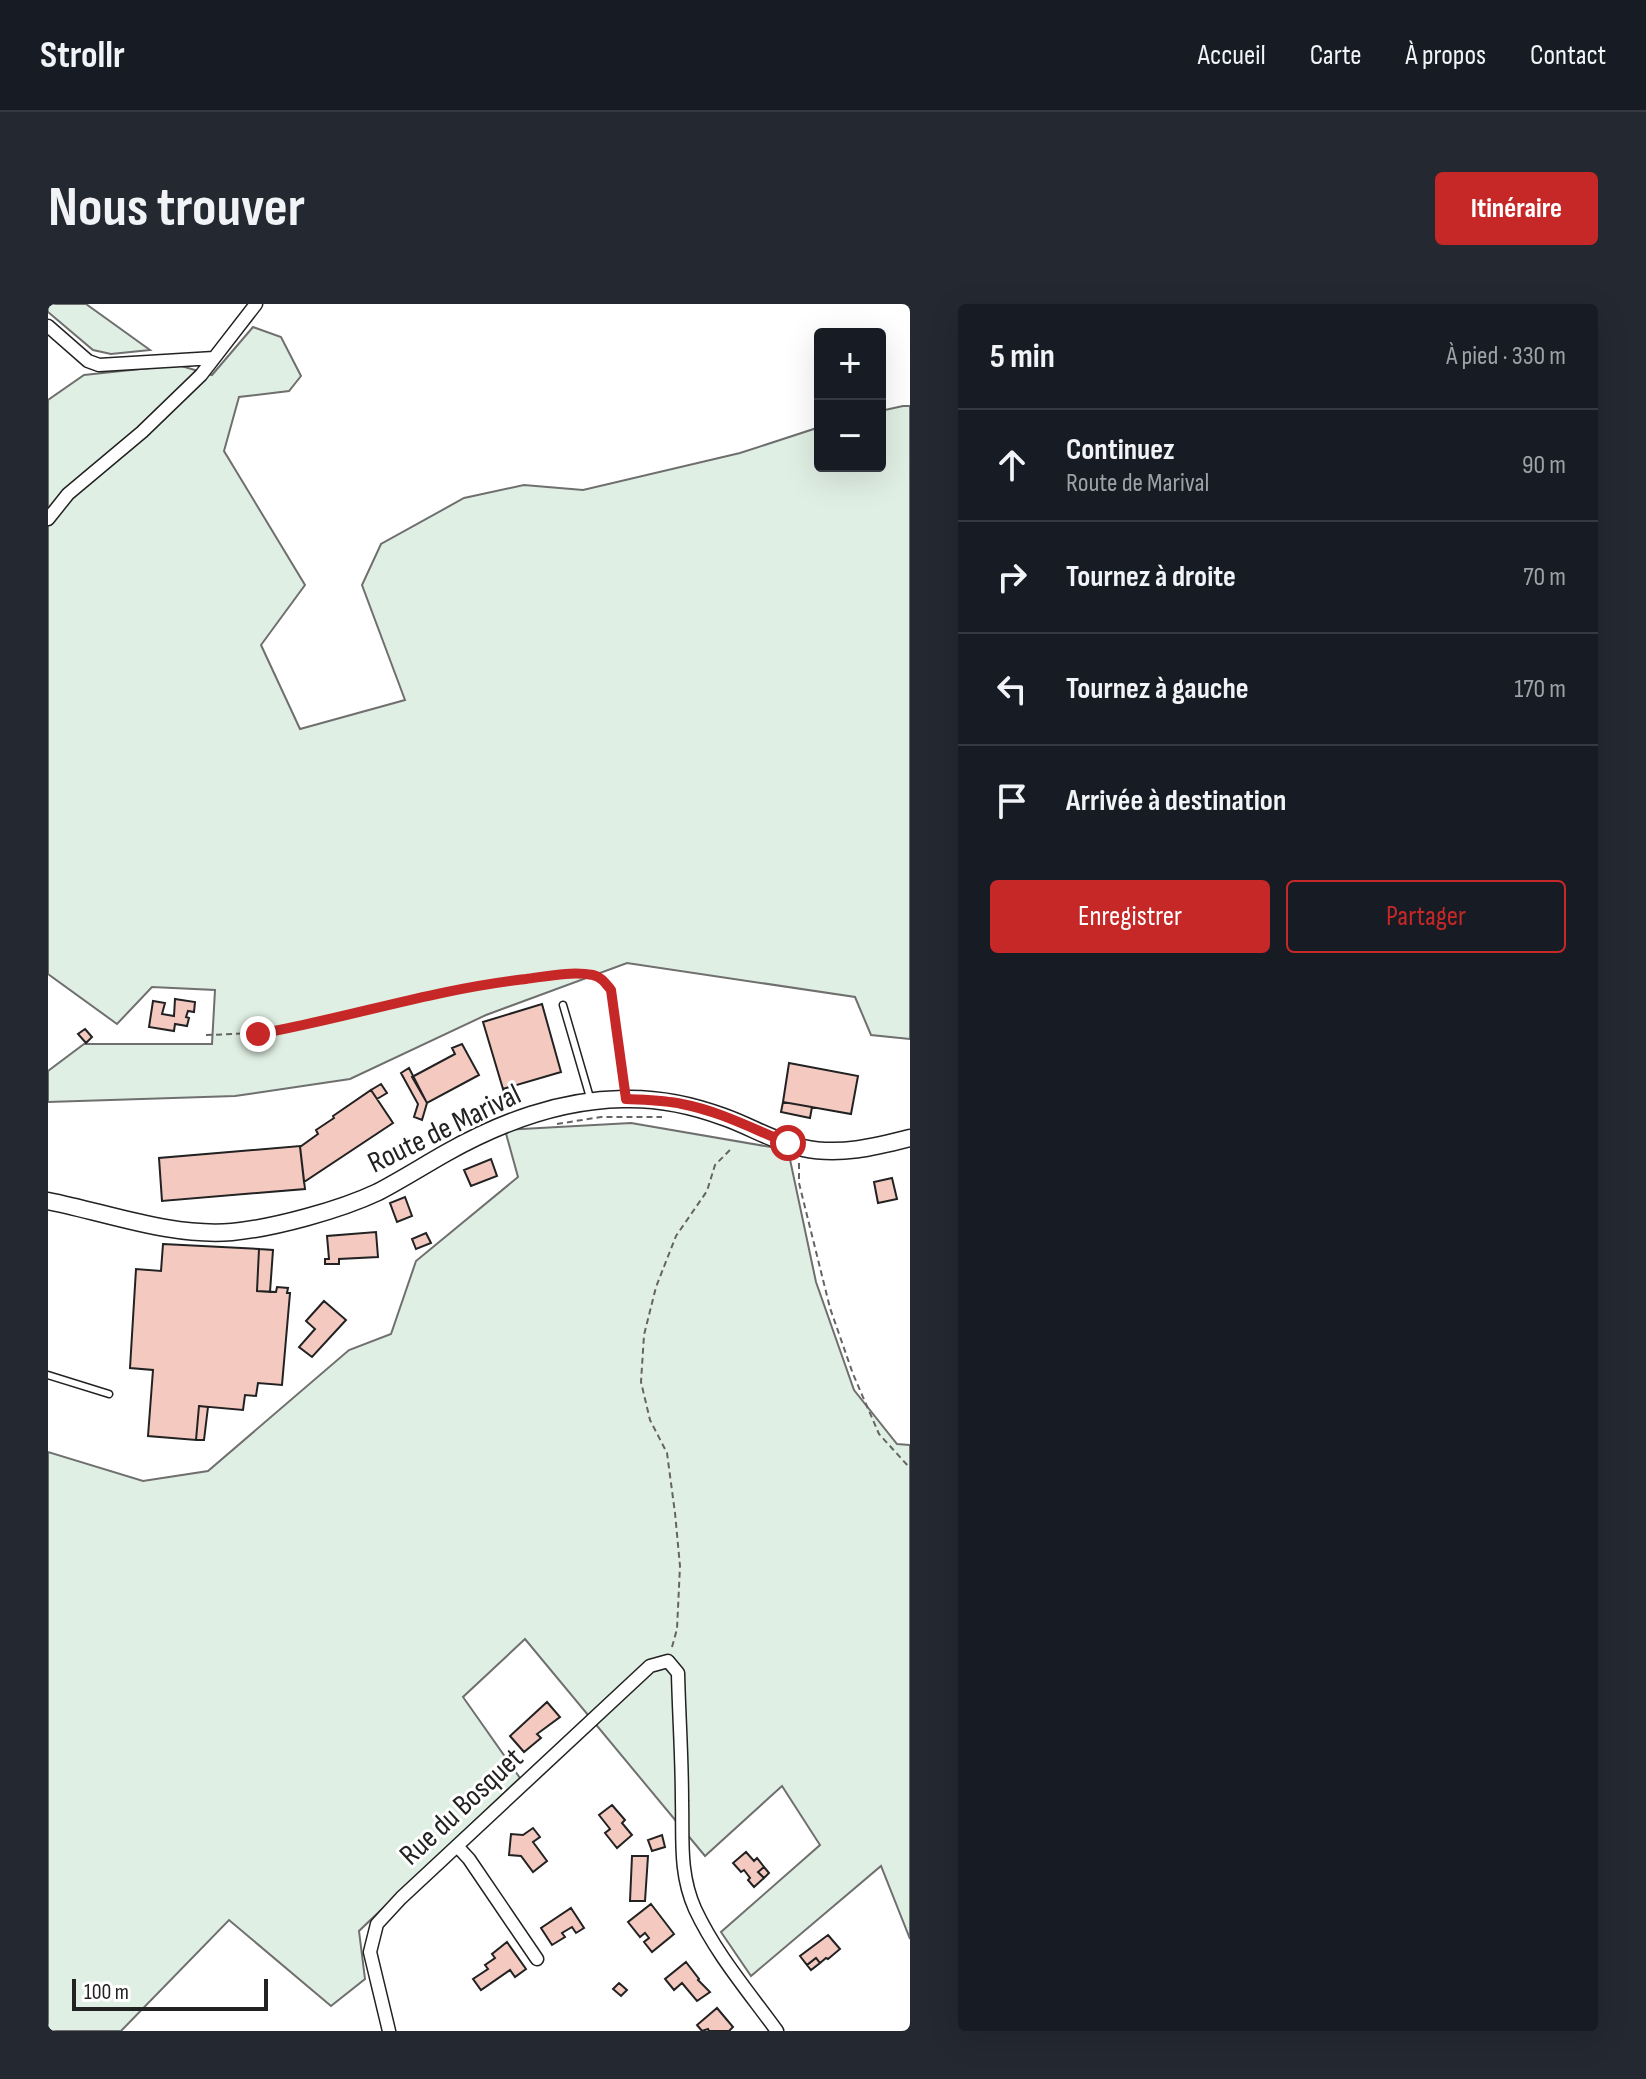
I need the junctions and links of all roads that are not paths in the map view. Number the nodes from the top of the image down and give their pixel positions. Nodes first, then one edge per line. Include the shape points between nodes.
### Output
1 (256, 304) edge
2 (48, 326) edge
3 (214, 358) junction
4 (48, 519) edge
5 (563, 1005) dead end
6 (591, 1101) junction
7 (910, 1138) edge
8 (48, 1201) edge
9 (48, 1375) edge
10 (109, 1394) dead end
11 (457, 1846) junction
12 (537, 1959) dead end
13 (389, 2031) edge
14 (777, 2031) edge

1 - 3 street
2 - 3 street via 99,365
3 - 4 street via 142,432 68,494
5 - 6 lane
6 - 7 main road, Route de Marival via 655,1100 700,1109 804,1148 827,1151
6 - 8 main road, Route de Marival via 528,1115 357,1201 252,1230 173,1230
9 - 10 lane
11 - 12 street
11 - 13 street, Rue du Bosquet via 377,1924 370,1952
11 - 14 street, Rue du Bosquet via 650,1666 668,1661 678,1673 681,1855 687,1885 733,1975

